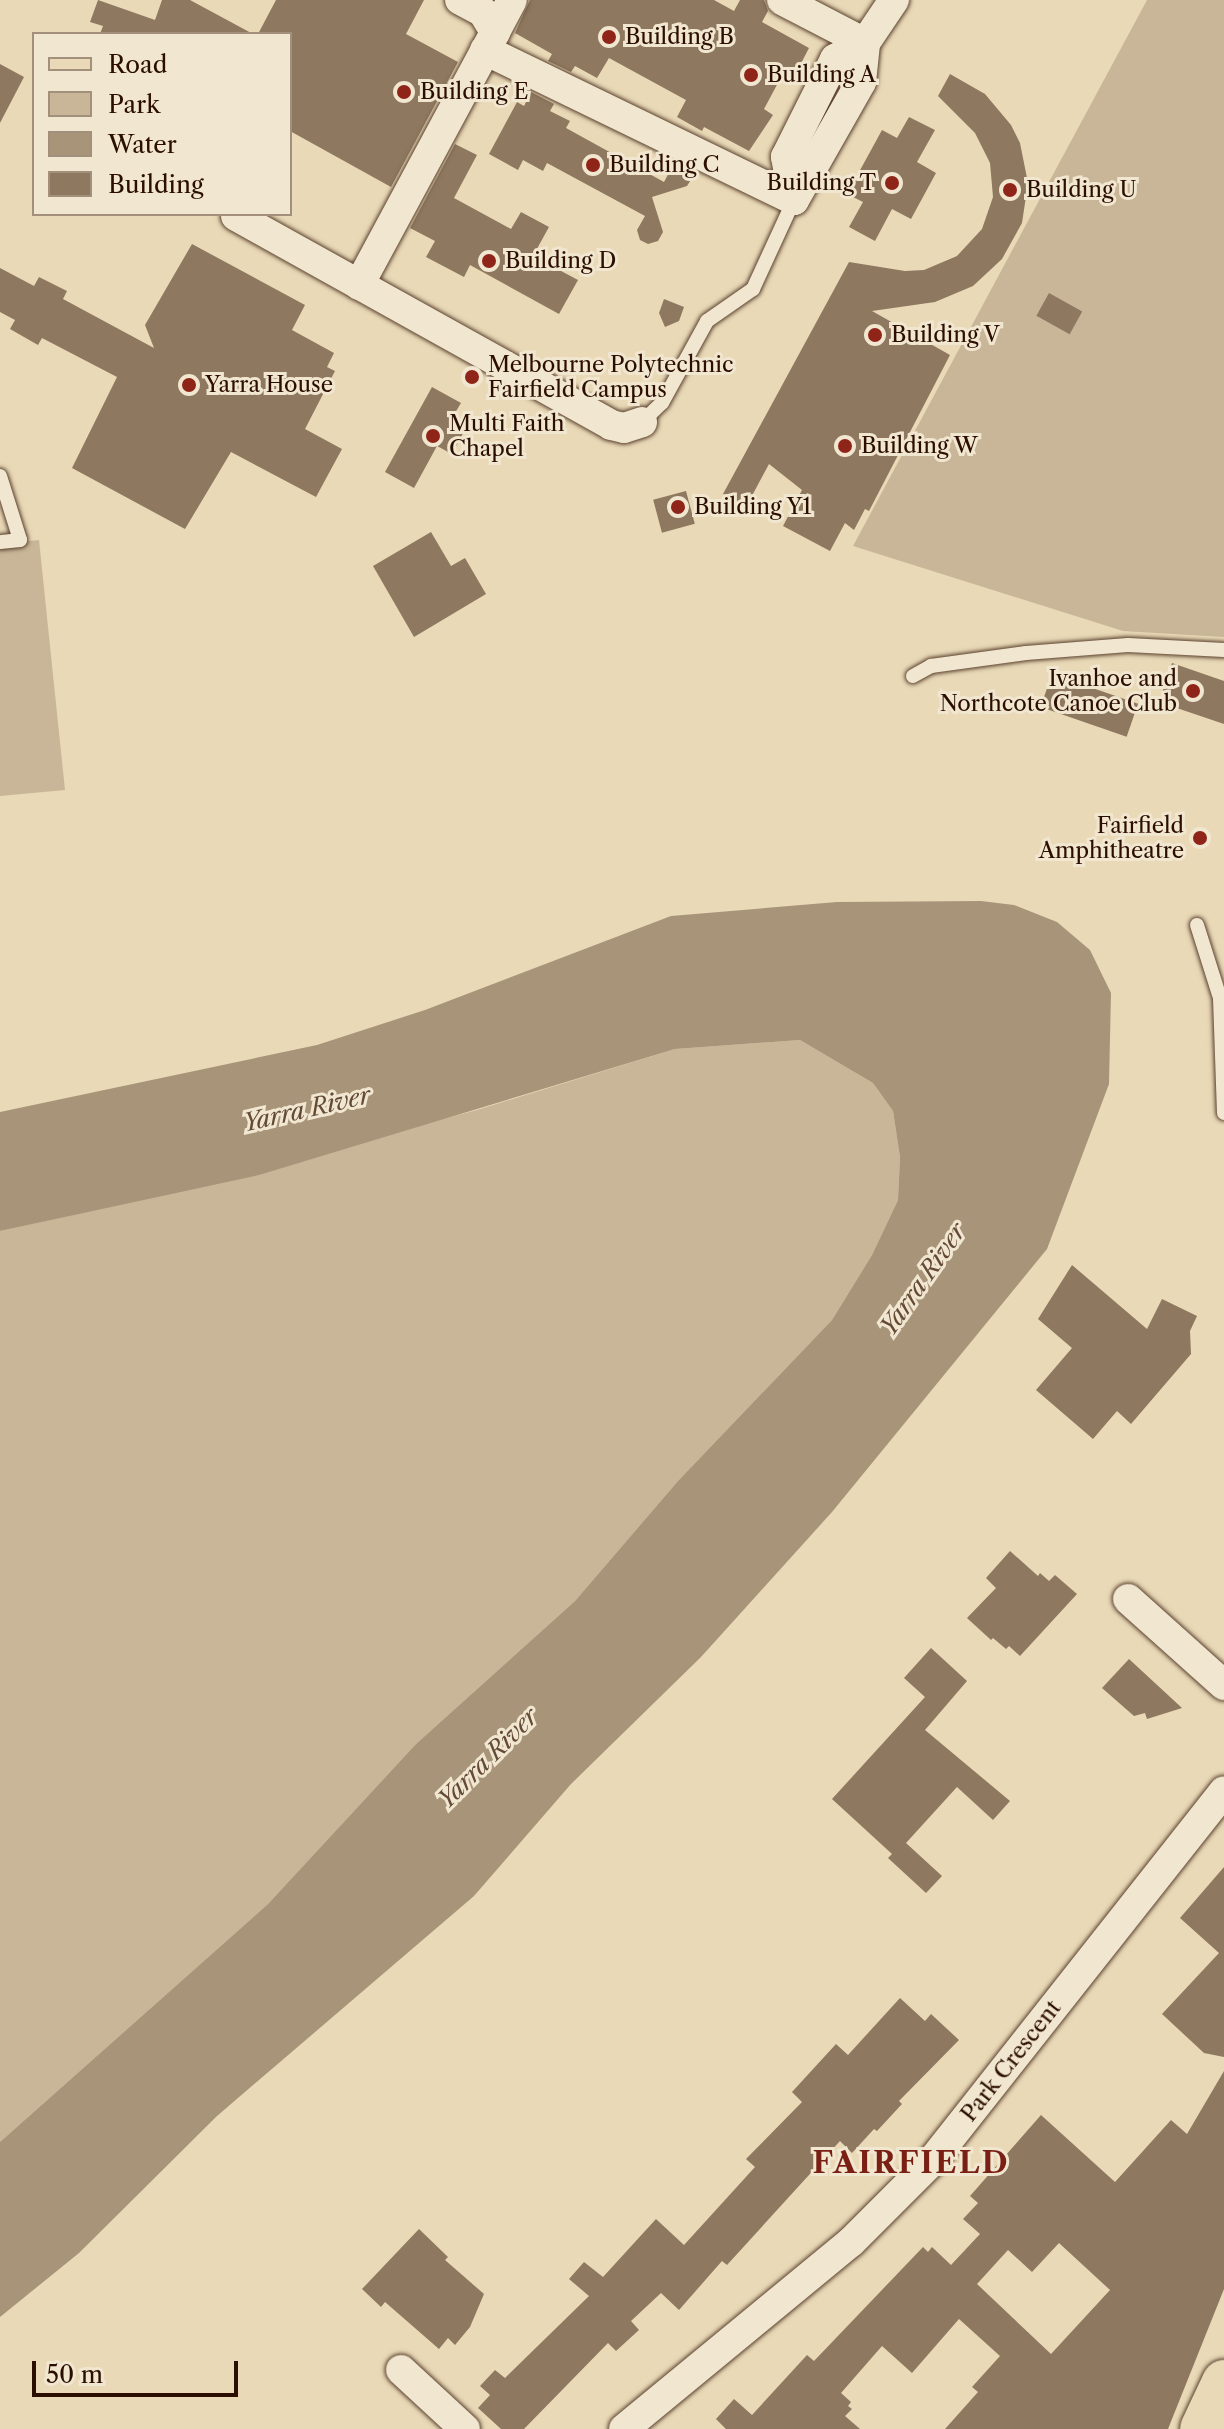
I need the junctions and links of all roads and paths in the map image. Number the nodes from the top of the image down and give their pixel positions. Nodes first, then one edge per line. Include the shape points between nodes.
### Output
1 (460, 0) edge
2 (512, 0) edge
3 (782, 0) edge
4 (894, 0) edge
5 (490, 41) junction
6 (865, 43) junction
7 (794, 200) junction
8 (236, 216) dead end
9 (359, 285) junction
10 (642, 422) joint
11 (0, 476) edge
12 (0, 542) edge
13 (1224, 650) edge
14 (913, 676) dead end
15 (1197, 925) dead end
16 (1224, 1113) edge
17 (1128, 1599) dead end
18 (1224, 1685) edge
19 (1224, 1791) edge
20 (401, 2370) dead end
21 (1224, 2382) edge
22 (465, 2429) edge
23 (624, 2429) edge
24 (1202, 2429) edge

1 - 5 street via 483,12
2 - 5 street
3 - 6 street
4 - 6 street
5 - 7 street
5 - 9 street
6 - 7 street via 835,59 786,157
7 - 10 lane via 753,289 707,321 662,403
8 - 9 street
9 - 10 street via 611,425 624,428
11 - 12 lane via 20,540
13 - 14 lane via 1128,645 1026,653 931,666
15 - 16 lane via 1220,998
17 - 18 street
19 - 23 street, Park Crescent via 932,2161 851,2242
20 - 22 street
21 - 24 main road

